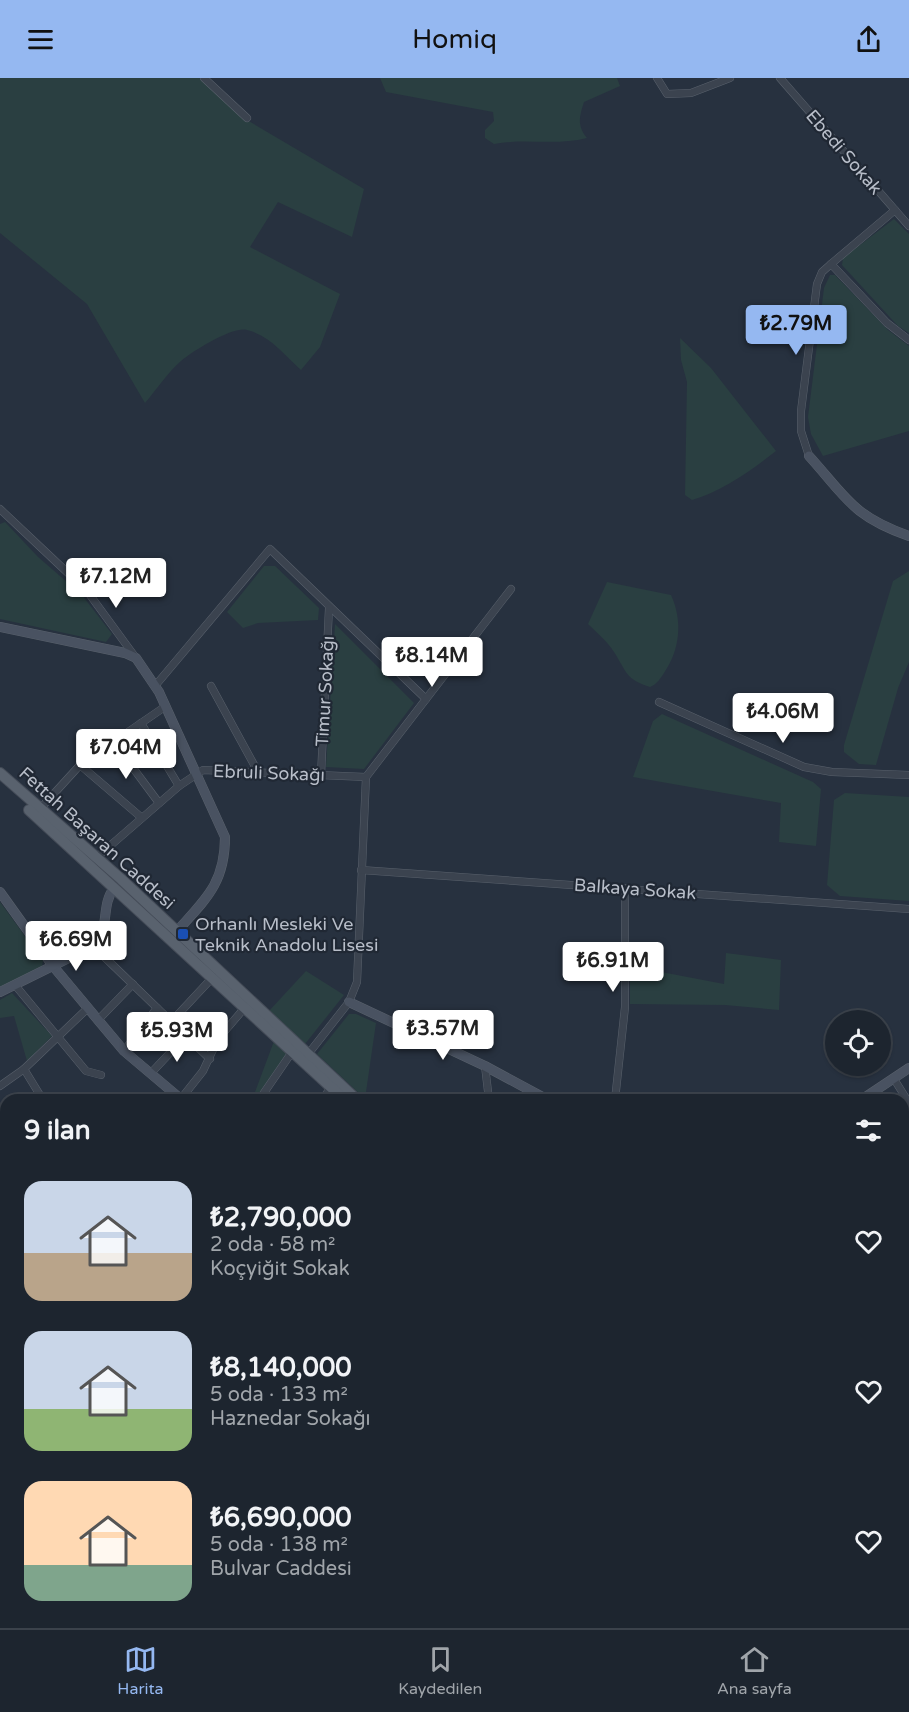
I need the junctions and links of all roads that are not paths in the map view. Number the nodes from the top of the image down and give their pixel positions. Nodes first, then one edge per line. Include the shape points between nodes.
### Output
1 (204, 78) edge
2 (657, 78) edge
3 (730, 78) edge
4 (780, 78) edge
5 (248, 117) dead end
6 (895, 210) junction
7 (909, 226) edge
8 (831, 264) junction
9 (909, 340) edge
10 (809, 456) joint
11 (0, 509) edge
12 (909, 536) edge
13 (511, 589) dead end
14 (328, 608) junction
15 (0, 627) edge
16 (136, 658) junction
17 (155, 686) junction
18 (211, 686) dead end
19 (426, 699) junction
20 (658, 702) dead end
21 (166, 706) junction
22 (141, 723) junction
23 (113, 741) junction
24 (80, 765) junction
25 (258, 772) junction
26 (0, 773) edge
27 (198, 773) junction
28 (909, 774) edge
29 (321, 775) junction
30 (366, 777) junction
31 (0, 783) edge
32 (179, 786) junction
33 (159, 803) junction
34 (39, 810) junction
35 (142, 818) junction
36 (96, 858) junction
37 (361, 870) junction
38 (114, 888) junction
39 (625, 888) junction
40 (0, 892) edge
41 (909, 909) edge
42 (177, 932) junction
43 (93, 946) junction
44 (53, 966) junction
45 (212, 978) junction
46 (133, 984) junction
47 (15, 985) junction
48 (0, 992) edge
49 (349, 1002) junction
50 (248, 1004) junction
51 (88, 1008) junction
52 (157, 1008) junction
53 (98, 1020) junction
54 (171, 1022) junction
55 (186, 1036) junction
56 (58, 1037) junction
57 (124, 1051) junction
58 (292, 1052) junction
59 (309, 1053) junction
60 (210, 1059) junction
61 (485, 1066) junction
62 (909, 1068) edge
63 (24, 1069) junction
64 (151, 1073) junction
65 (101, 1075) dead end
66 (894, 1079) junction
67 (0, 1086) edge
68 (332, 1087) junction
69 (39, 1094) edge
70 (175, 1094) edge
71 (185, 1094) edge
72 (264, 1094) edge
73 (327, 1094) edge
74 (339, 1094) edge
75 (351, 1094) edge
76 (488, 1094) edge
77 (537, 1094) edge
78 (616, 1094) edge
79 (870, 1094) edge
80 (903, 1094) edge

1 - 5 street
2 - 3 street via 667,94 691,93
4 - 6 street, Ebedi Sokak
6 - 7 street, Ebedi Sokak
6 - 8 street
8 - 9 street via 887,323
8 - 10 street via 817,284 801,411 801,431
10 - 12 street via 850,504 879,524
11 - 16 street via 87,591
13 - 19 street
14 - 17 street via 270,549
14 - 19 street
14 - 29 street, Timur Sokağı
15 - 16 street
16 - 17 street
17 - 21 street
18 - 25 street
19 - 30 street
20 - 28 street via 804,767 832,772
21 - 22 street
21 - 27 street
22 - 23 street
22 - 32 street
23 - 24 street
23 - 33 street
24 - 34 street
24 - 35 street
25 - 27 street, Ebruli Sokağı
25 - 29 street, Ebruli Sokağı
26 - 34 main road, Fettah Başaran Caddesi
27 - 32 street, Ebruli Sokağı
27 - 42 street via 223,829 224,860 216,886
29 - 30 street, Ebruli Sokağı
30 - 37 street
31 - 38 main road, Fettah Başaran Caddesi
32 - 33 street, Ebruli Sokağı
33 - 35 street, Ebruli Sokağı
34 - 36 main road, Fettah Başaran Caddesi
35 - 36 street, Ebruli Sokağı
36 - 42 main road, Fettah Başaran Caddesi
37 - 39 street, Balkaya Sokak
37 - 49 street via 357,982
38 - 43 street via 108,897 104,934
38 - 45 main road, Fettah Başaran Caddesi
39 - 41 street, Balkaya Sokak
39 - 78 street via 625,1007
40 - 44 street
42 - 50 main road, Fettah Başaran Caddesi
43 - 44 street
43 - 46 street
44 - 47 street
44 - 51 street
45 - 50 main road, Fettah Başaran Caddesi
45 - 54 street
46 - 52 street
46 - 53 street
47 - 48 street
47 - 56 street
49 - 59 street
49 - 61 street
50 - 58 main road, Fettah Başaran Caddesi
50 - 59 main road, Fettah Başaran Caddesi
50 - 60 street via 218,1039
51 - 53 street
51 - 56 street
52 - 54 street
52 - 57 street
53 - 57 street
54 - 55 street
55 - 60 street
55 - 64 street
56 - 63 street
56 - 65 street via 86,1071
57 - 64 street
58 - 68 main road, Fettah Başaran Caddesi
58 - 72 street
59 - 75 main road, Fettah Başaran Caddesi
60 - 71 street
61 - 76 street
61 - 77 street
62 - 66 street
63 - 67 street
63 - 69 street
64 - 70 street
66 - 79 street
66 - 80 street
68 - 73 street
68 - 74 main road, Fettah Başaran Caddesi

